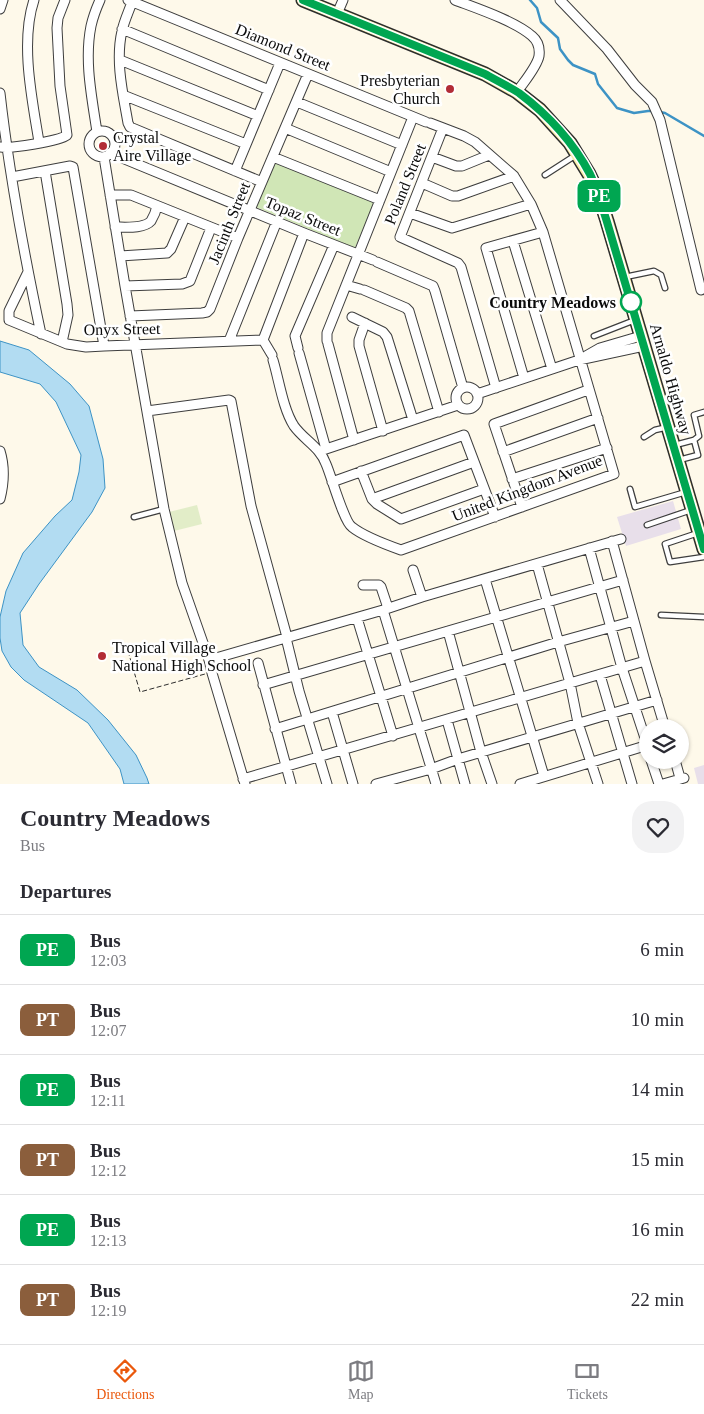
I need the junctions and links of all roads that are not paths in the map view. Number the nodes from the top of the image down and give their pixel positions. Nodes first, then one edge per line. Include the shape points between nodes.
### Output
1 (2, 0) edge
2 (34, 0) edge
3 (65, 0) edge
4 (100, 0) edge
5 (303, 0) edge
6 (343, 0) edge
7 (560, 0) edge
8 (130, 1) edge
9 (460, 1) edge
10 (0, 9) edge
11 (337, 14) junction
12 (122, 29) junction
13 (120, 60) junction
14 (280, 63) junction
15 (308, 74) junction
16 (269, 90) junction
17 (0, 92) edge
18 (517, 92) junction
19 (123, 95) junction
20 (297, 102) junction
21 (258, 116) junction
22 (413, 117) junction
23 (428, 122) joint
24 (285, 128) junction
25 (444, 128) junction
26 (97, 132) junction
27 (39, 142) junction
28 (246, 144) junction
29 (402, 145) junction
30 (4, 148) edge
31 (489, 154) junction
32 (578, 154) junction
33 (107, 155) junction
34 (273, 156) junction
35 (432, 157) junction
36 (45, 170) junction
37 (235, 171) junction
38 (391, 172) junction
39 (545, 175) dead end
40 (514, 176) junction
41 (12, 177) junction
42 (262, 182) junction
43 (422, 183) junction
44 (110, 195) junction
45 (380, 200) junction
46 (531, 204) junction
47 (158, 206) junction
48 (250, 210) junction
49 (410, 213) junction
50 (185, 217) junction
51 (278, 221) junction
52 (116, 227) junction
53 (211, 228) junction
54 (543, 232) junction
55 (304, 233) junction
56 (238, 238) junction
57 (513, 241) junction
58 (334, 245) junction
59 (358, 254) junction
60 (120, 256) junction
61 (28, 272) junction
62 (624, 277) junction
63 (346, 285) junction
64 (125, 286) junction
65 (666, 288) dead end
66 (702, 290) edge
67 (704, 300) edge
68 (336, 312) junction
69 (130, 316) junction
70 (636, 320) junction
71 (365, 323) junction
72 (41, 334) junction
73 (594, 336) dead end
74 (263, 340) junction
75 (229, 341) junction
76 (642, 341) junction
77 (62, 342) junction
78 (135, 344) junction
79 (104, 346) junction
80 (580, 360) junction
81 (552, 369) junction
82 (524, 378) junction
83 (463, 388) junction
84 (496, 388) junction
85 (588, 390) junction
86 (477, 394) junction
87 (458, 405) junction
88 (147, 412) junction
89 (439, 412) junction
90 (704, 412) edge
91 (598, 418) junction
92 (413, 420) junction
93 (668, 426) junction
94 (383, 431) junction
95 (644, 437) dead end
96 (354, 440) junction
97 (694, 440) junction
98 (673, 445) junction
99 (606, 448) junction
100 (323, 450) junction
101 (0, 451) edge
102 (503, 452) junction
103 (678, 460) junction
104 (474, 462) junction
105 (361, 471) junction
106 (512, 478) junction
107 (332, 482) junction
108 (484, 489) junction
109 (630, 489) dead end
110 (687, 492) junction
111 (0, 499) edge
112 (372, 499) junction
113 (522, 508) junction
114 (164, 509) junction
115 (692, 510) junction
116 (134, 517) dead end
117 (496, 517) junction
118 (647, 524) dead end
119 (699, 532) junction
120 (589, 548) junction
121 (704, 549) edge
122 (704, 557) edge
123 (537, 564) junction
124 (413, 570) dead end
125 (485, 579) junction
126 (623, 580) junction
127 (363, 585) dead end
128 (599, 587) junction
129 (422, 597) junction
130 (547, 602) junction
131 (386, 609) junction
132 (661, 615) dead end
133 (496, 617) junction
134 (704, 617) edge
135 (357, 618) junction
136 (634, 621) junction
137 (610, 627) junction
138 (448, 631) junction
139 (287, 637) junction
140 (558, 642) junction
141 (394, 647) junction
142 (368, 654) junction
143 (508, 658) junction
144 (209, 660) junction
145 (645, 661) junction
146 (258, 663) dead end
147 (622, 668) junction
148 (460, 672) junction
149 (600, 675) junction
150 (296, 676) junction
151 (570, 683) junction
152 (264, 685) junction
153 (408, 689) junction
154 (382, 696) junction
155 (520, 698) junction
156 (657, 700) junction
157 (635, 706) junction
158 (332, 712) junction
159 (471, 712) junction
160 (610, 713) junction
161 (308, 719) junction
162 (639, 719) edge
163 (662, 719) edge
164 (447, 720) junction
165 (578, 723) junction
166 (420, 728) junction
167 (275, 730) junction
168 (393, 736) junction
169 (532, 736) junction
170 (639, 748) edge
171 (344, 750) junction
172 (482, 752) junction
173 (622, 753) junction
174 (318, 758) junction
175 (458, 759) junction
176 (590, 762) junction
177 (286, 767) junction
178 (431, 769) junction
179 (654, 769) edge
180 (678, 769) edge
181 (544, 776) junction
182 (244, 781) edge
183 (291, 784) edge
184 (327, 784) edge
185 (353, 784) edge
186 (376, 784) edge
187 (436, 784) edge
188 (465, 784) edge
189 (492, 784) edge
190 (520, 784) edge
191 (598, 784) edge
192 (632, 784) edge
193 (659, 784) edge
194 (663, 784) edge

1 - 10 street
2 - 27 street via 28,28 29,77
3 - 27 street via 57,28 67,135
4 - 26 street via 88,44
5 - 11 main road, Arnaldo Highway
6 - 11 street
7 - 66 street via 652,102
8 - 12 street
8 - 14 street, Diamond Street
9 - 18 street via 509,22 535,40 539,59
11 - 18 main road, Arnaldo Highway via 485,74
12 - 13 street
12 - 16 street
13 - 19 street
13 - 21 street
14 - 15 street, Diamond Street
14 - 16 street
15 - 20 street, Jacinth Street
15 - 22 street, Diamond Street
16 - 21 street
17 - 30 street
18 - 32 main road, Arnaldo Highway via 540,110
19 - 28 street
19 - 37 street via 130,127
20 - 24 street, Jacinth Street
20 - 29 street
21 - 28 street
22 - 23 street, Diamond Street
22 - 29 street
23 - 25 street, United Kingdom Avenue
24 - 34 street, Jacinth Street
24 - 38 street
25 - 31 street, United Kingdom Avenue via 464,136
25 - 35 street, Poland Street
26 - 33 street via 106,132 112,138 114,146
26 - 33 street via 89,142 90,150 96,156
27 - 30 street
28 - 37 street
29 - 38 street
30 - 41 street
31 - 35 street via 462,166
31 - 40 street, United Kingdom Avenue
32 - 39 lane
32 - 62 main road, Arnaldo Highway via 598,193
33 - 44 street
33 - 48 street, Topaz Street
34 - 42 street, Jacinth Street
34 - 45 street
35 - 43 street, Poland Street
36 - 41 street
36 - 77 street via 67,304
36 - 79 street via 73,167
37 - 42 street
38 - 45 street
40 - 43 street via 458,196
40 - 46 street, United Kingdom Avenue
41 - 61 street
42 - 48 street, Jacinth Street
43 - 49 street, Poland Street
44 - 47 street via 131,195
44 - 52 street
45 - 59 street
46 - 49 street via 452,228
46 - 54 street, United Kingdom Avenue
47 - 50 street
47 - 52 street via 150,223 145,226
48 - 51 street, Topaz Street
48 - 56 street, Jacinth Street
49 - 84 street, Poland Street via 400,237 461,267
50 - 53 street
50 - 60 street via 167,253
51 - 55 street, Topaz Street
51 - 75 street
52 - 60 street
53 - 56 street
53 - 64 street via 190,281
54 - 57 street
54 - 80 street, United Kingdom Avenue
55 - 58 street, Topaz Street
55 - 74 street
56 - 69 street, Jacinth Street via 207,312
57 - 81 street
57 - 82 street via 486,248
58 - 59 street, Topaz Street
58 - 100 street via 295,339
59 - 63 street
59 - 83 street, Topaz Street via 432,286
60 - 64 street
61 - 72 street
61 - 72 street, Onyx Street via 8,316 9,320
62 - 65 lane via 654,271 661,275
62 - 70 main road, Arnaldo Highway
63 - 68 street
63 - 89 street via 409,311
64 - 69 street
66 - 67 street
68 - 71 street
68 - 96 street via 327,333 328,343
69 - 78 street
70 - 73 lane
70 - 76 main road, Arnaldo Highway
71 - 92 street via 387,337
71 - 94 street via 359,346
72 - 77 street, Onyx Street
74 - 75 street, Onyx Street
74 - 100 street via 273,358 293,424
75 - 78 street, Onyx Street
76 - 80 street via 600,348
76 - 93 main road, Arnaldo Highway
77 - 79 street, Onyx Street via 77,346
78 - 79 street, Onyx Street
78 - 88 street
80 - 81 street
80 - 85 street, United Kingdom Avenue
81 - 82 street
82 - 84 street
83 - 86 street via 470,388
83 - 87 street via 456,395
84 - 86 street
85 - 91 street, United Kingdom Avenue
85 - 102 street via 494,424
86 - 87 street via 474,407 467,409
87 - 89 street
88 - 114 street
88 - 139 street via 231,401 251,506
89 - 92 street
90 - 97 lane via 694,415 699,436
91 - 99 street, United Kingdom Avenue
91 - 102 street
92 - 94 street
93 - 95 lane
93 - 98 main road, Arnaldo Highway
94 - 96 street
96 - 100 street
97 - 98 lane
97 - 103 lane via 698,455
98 - 103 main road, Arnaldo Highway
99 - 106 street
99 - 113 street, United Kingdom Avenue via 614,474
100 - 107 street
101 - 111 street via 4,469
102 - 106 street
103 - 110 main road, Arnaldo Highway
104 - 105 street via 464,435
104 - 108 street
104 - 112 street
105 - 107 street
105 - 112 street
106 - 113 street
107 - 117 street, United Kingdom Avenue via 350,527 400,550
108 - 112 street via 401,519
108 - 117 street
109 - 110 lane via 635,507
110 - 115 main road, Arnaldo Highway
113 - 117 street, United Kingdom Avenue
114 - 116 lane
114 - 144 street via 182,583
115 - 118 lane
115 - 119 main road, Arnaldo Highway
119 - 121 main road, Arnaldo Highway
119 - 122 lane via 666,544 670,562
120 - 123 street
120 - 126 street via 616,540
120 - 128 street
123 - 125 street
123 - 130 street
124 - 129 street
125 - 129 street
125 - 133 street
126 - 128 street
126 - 136 street
127 - 131 street via 381,587
128 - 130 street
128 - 137 street
129 - 131 street
130 - 133 street
130 - 140 street
131 - 135 street
131 - 141 street
132 - 134 lane
133 - 138 street
133 - 143 street
135 - 139 street
135 - 142 street
136 - 137 street
136 - 145 street
137 - 140 street
137 - 147 street
138 - 141 street
138 - 148 street
139 - 144 street
139 - 150 street
140 - 143 street
140 - 151 street
141 - 142 street
141 - 153 street
142 - 150 street
142 - 154 street
143 - 148 street
143 - 155 street
144 - 182 street
145 - 147 street
145 - 156 street
146 - 152 street
147 - 149 street
147 - 157 street
148 - 153 street
148 - 159 street
149 - 151 street
149 - 160 street
150 - 152 street
150 - 161 street
151 - 155 street
151 - 165 street
152 - 167 street
153 - 154 street
153 - 166 street
154 - 158 street
154 - 168 street
155 - 159 street
155 - 169 street
156 - 157 street
156 - 163 street
157 - 160 street
157 - 162 street
158 - 161 street
158 - 171 street
159 - 164 street
159 - 172 street
160 - 165 street
160 - 173 street
161 - 167 street
161 - 174 street
164 - 166 street
164 - 175 street
165 - 169 street
165 - 176 street
166 - 168 street
166 - 178 street
167 - 177 street
168 - 171 street
169 - 172 street
169 - 181 street
170 - 173 street
171 - 174 street
171 - 185 street
172 - 175 street
172 - 189 street
173 - 176 street
173 - 192 street
174 - 177 street
174 - 184 street
175 - 178 street
175 - 188 street
176 - 181 street
176 - 191 street
177 - 182 street
177 - 183 street
178 - 186 street
178 - 187 street
179 - 193 street
180 - 194 street via 682,778
181 - 190 street

